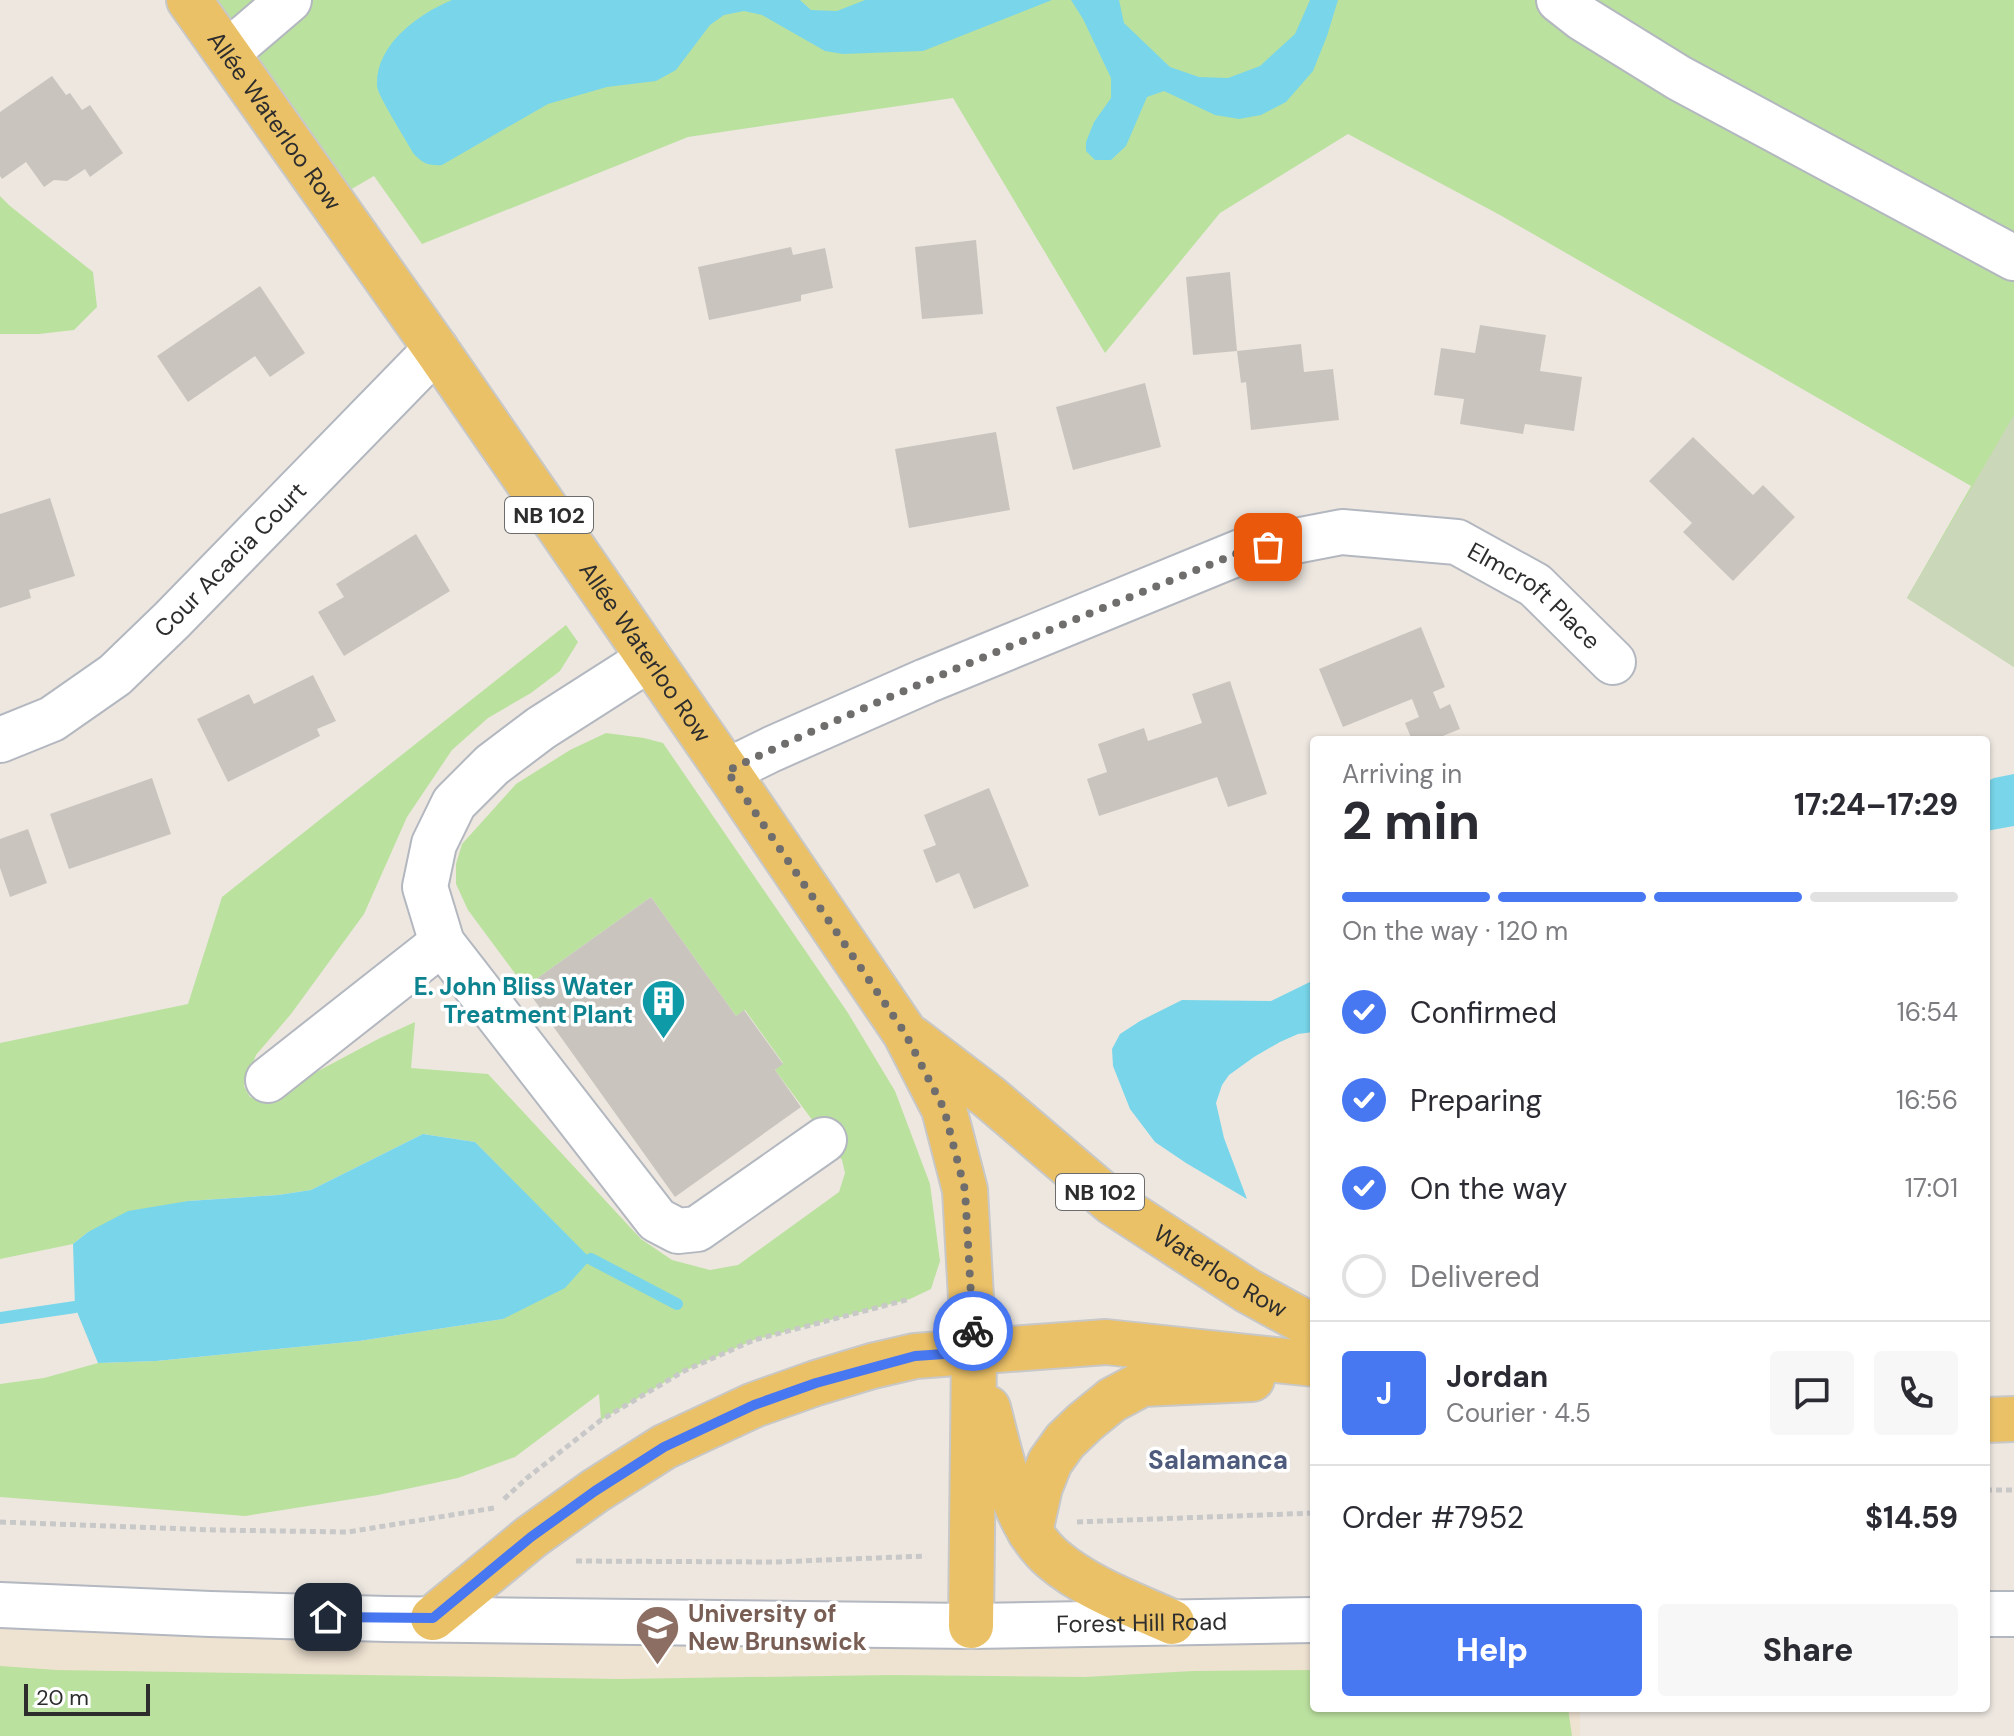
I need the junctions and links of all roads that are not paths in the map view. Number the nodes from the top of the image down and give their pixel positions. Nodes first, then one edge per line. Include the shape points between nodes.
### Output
1 (189, 0) edge
2 (289, 0) edge
3 (1559, 0) edge
4 (227, 53) junction
5 (2014, 258) edge
6 (436, 349) junction
7 (649, 659) junction
8 (1613, 662) dead end
9 (0, 740) edge
10 (727, 771) junction
11 (442, 943) junction
12 (905, 1033) junction
13 (268, 1080) dead end
14 (824, 1140) dead end
15 (1310, 1325) edge
16 (974, 1352) junction
17 (1310, 1364) edge
18 (1310, 1376) edge
19 (2014, 1419) edge
20 (1990, 1420) edge
21 (1030, 1532) junction
22 (0, 1605) edge
23 (1990, 1614) edge
24 (2014, 1614) edge
25 (433, 1618) junction
26 (1310, 1620) edge
27 (1172, 1622) junction
28 (971, 1626) junction

1 - 4 main road, Allée Waterloo Row / NB 102
2 - 4 street
3 - 5 street via 1679,78
4 - 6 main road, Allée Waterloo Row / NB 102
6 - 7 main road, Allée Waterloo Row / NB 102
6 - 9 street, Cour Acacia Court via 115,675 52,719
7 - 10 main road, Allée Waterloo Row / NB 102
7 - 11 street via 541,728 454,803 434,844 425,887
8 - 10 street, Elmcroft Place via 1535,585 1457,542 1342,532 1243,551 926,681
10 - 12 main road, Allée Waterloo Row / NB 102
11 - 13 street
11 - 14 street via 657,1220 678,1231 697,1229
12 - 15 main road, Waterloo Row / NB 102 via 1113,1203
12 - 16 main road via 944,1109 965,1190
16 - 17 main road via 1106,1342
16 - 21 main road via 1003,1466
16 - 25 main road via 915,1356 816,1383 664,1447 531,1537
16 - 28 main road
18 - 21 main road via 1142,1384 1112,1400 1065,1441 1050,1462
19 - 20 main road
21 - 27 main road via 1075,1575
22 - 25 street, Forest Hill Road
23 - 24 street
25 - 28 street, Forest Hill Road
26 - 27 street, Forest Hill Road
27 - 28 street, Forest Hill Road

